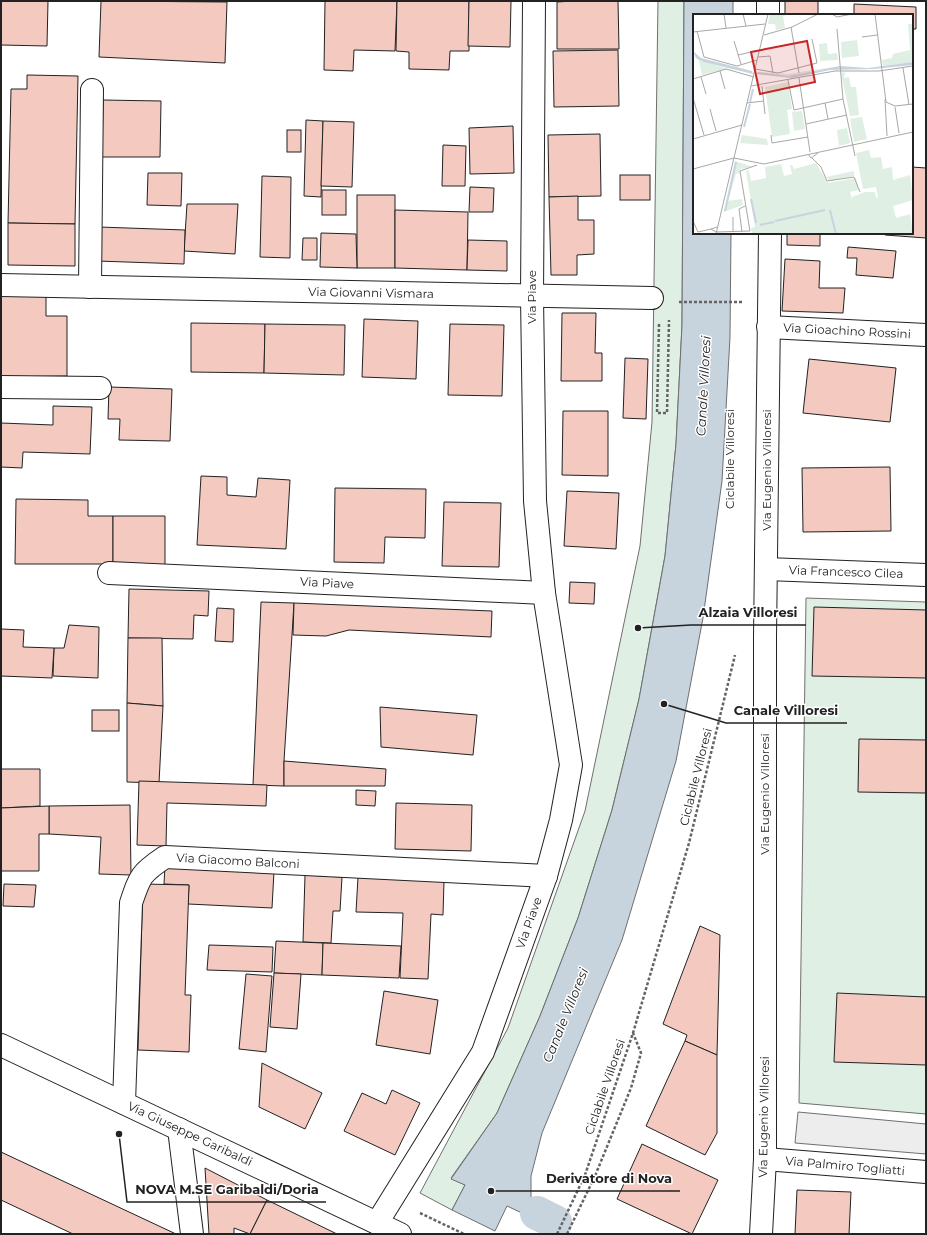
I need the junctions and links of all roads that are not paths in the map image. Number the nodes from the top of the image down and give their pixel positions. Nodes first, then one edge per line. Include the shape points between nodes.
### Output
1 (534, 1) edge
2 (768, 1) edge
3 (768, 14) edge
4 (92, 90) dead end
5 (770, 234) edge
6 (1, 285) edge
7 (90, 287) junction
8 (532, 297) junction
9 (652, 298) road end
10 (768, 327) junction
11 (926, 335) edge
12 (1, 387) edge
13 (100, 388) dead end
14 (766, 569) junction
15 (109, 573) dead end
16 (926, 575) edge
17 (544, 593) junction
18 (546, 876) junction
19 (1, 1045) edge
20 (124, 1103) junction
21 (179, 1129) junction
22 (765, 1159) junction
23 (926, 1172) edge
24 (377, 1223) junction
25 (192, 1234) edge
26 (400, 1234) edge
27 (761, 1234) edge

1 - 8 street, Via Piave
2 - 3 street
4 - 7 street
5 - 10 street, Via Eugenio Villoresi
6 - 7 street, Via Giovanni Vismara
7 - 8 street, Via Giovanni Vismara
8 - 9 street, Via Giovanni Vismara
8 - 17 street, Via Piave via 535,501
10 - 11 street, Via Gioachino Rossini
10 - 14 street, Via Eugenio Villoresi
12 - 13 street
14 - 16 street, Via Francesco Cilea
14 - 22 street, Via Eugenio Villoresi
15 - 17 street, Via Piave
17 - 18 street, Via Piave via 571,765 561,820
18 - 20 street, Via Giacomo Balconi via 165,857 139,878 131,903
18 - 24 street, Via Piave via 483,1052
19 - 20 street, Via Giuseppe Garibaldi
20 - 21 street, Via Giuseppe Garibaldi
21 - 24 street, Via Giuseppe Garibaldi
21 - 25 street
22 - 23 street, Via Palmiro Togliatti
22 - 27 street, Via Eugenio Villoresi
24 - 26 street, Via Giuseppe Garibaldi

